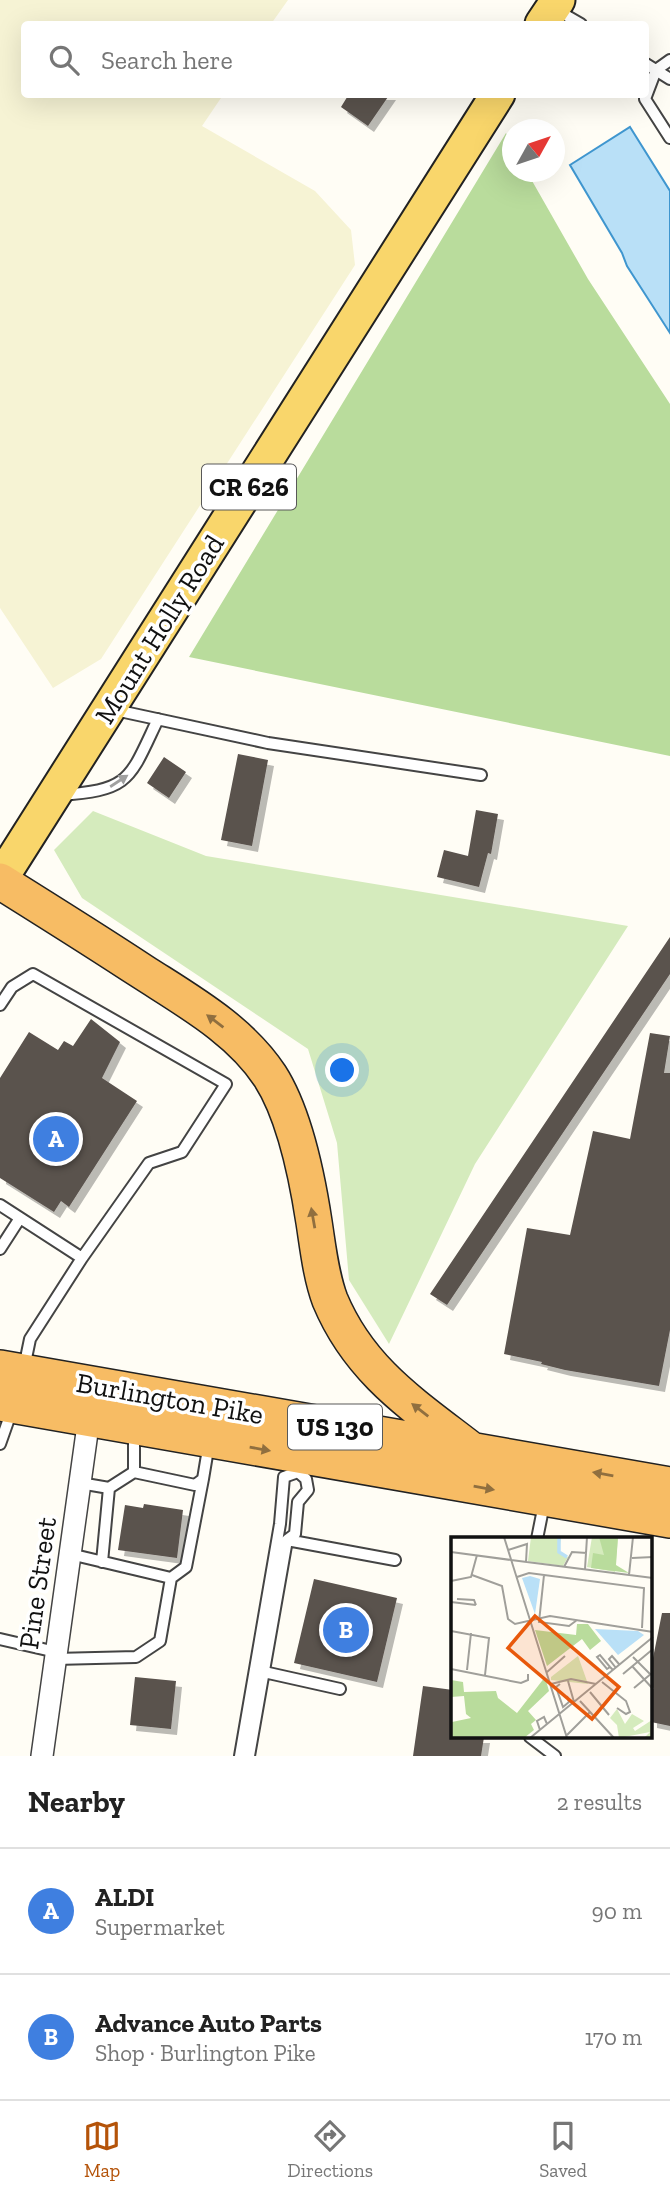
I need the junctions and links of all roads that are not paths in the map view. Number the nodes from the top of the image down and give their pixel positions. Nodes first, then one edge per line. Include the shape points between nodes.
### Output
1 (670, 61) edge
2 (651, 67) edge
3 (670, 79) edge
4 (495, 98) edge
5 (645, 98) edge
6 (670, 138) edge
7 (109, 709) junction
8 (158, 719) junction
9 (481, 775) dead end
10 (54, 795) junction
11 (0, 881) edge
12 (0, 1005) edge
13 (0, 1205) edge
14 (20, 1218) junction
15 (0, 1249) edge
16 (82, 1258) junction
17 (11, 1370) edge
18 (7, 1404) edge
19 (89, 1419) junction
20 (134, 1426) junction
21 (209, 1440) junction
22 (0, 1444) edge
23 (474, 1452) junction
24 (299, 1464) junction
25 (134, 1472) junction
26 (203, 1479) junction
27 (80, 1483) junction
28 (670, 1486) edge
29 (109, 1488) junction
30 (545, 1498) junction
31 (670, 1520) edge
32 (537, 1537) edge
33 (287, 1540) junction
34 (70, 1554) junction
35 (395, 1560) dead end
36 (102, 1562) junction
37 (171, 1578) junction
38 (0, 1639) edge
39 (55, 1656) junction
40 (264, 1672) junction
41 (340, 1689) dead end
42 (531, 1738) edge
43 (42, 1756) edge
44 (240, 1756) edge
45 (249, 1756) edge
46 (555, 1756) edge

1 - 2 lane
2 - 3 lane
4 - 7 main road, Mount Holly Road / CR 626
5 - 6 lane
7 - 8 lane
7 - 10 main road, Mount Holly Road / CR 626
8 - 9 lane via 268,743
10 -> 8 lane via 96,792 120,783 135,768
10 - 11 main road, Mount Holly Road / CR 626
23 -> 11 highway via 373,1370 349,1336 330,1298 296,1142 286,1107 270,1076 220,1024
12 - 16 lane via 12,987 33,974 226,1084 182,1152 149,1163
13 - 14 lane
14 - 15 lane
14 - 16 lane
16 - 17 lane
17 - 23 highway, Burlington Pike / US 130
18 - 19 highway, Burlington Pike / US 130
18 - 22 lane
19 - 20 highway, Burlington Pike / US 130
19 - 27 street, Pine Street
20 - 21 highway, Burlington Pike / US 130
20 - 25 lane
21 -> 24 highway, Burlington Pike / US 130
21 - 26 lane
28 -> 23 highway, Burlington Pike / US 130
24 -> 30 highway, Burlington Pike / US 130
24 - 33 lane via 307,1490 298,1502 295,1534
24 - 44 lane via 284,1478
25 - 26 lane via 195,1485
25 - 29 lane
26 - 37 lane via 186,1567
27 - 29 lane
27 - 34 street, Pine Street
29 - 36 lane
30 - 31 highway, Burlington Pike / US 130
30 - 32 lane
33 - 35 lane
33 - 40 lane
34 - 36 lane
34 - 39 street, Pine Street
36 - 37 lane
37 - 39 lane via 160,1641 136,1657
38 - 39 lane
39 - 43 street, Pine Street
40 - 41 lane
40 - 45 lane
42 - 46 lane

